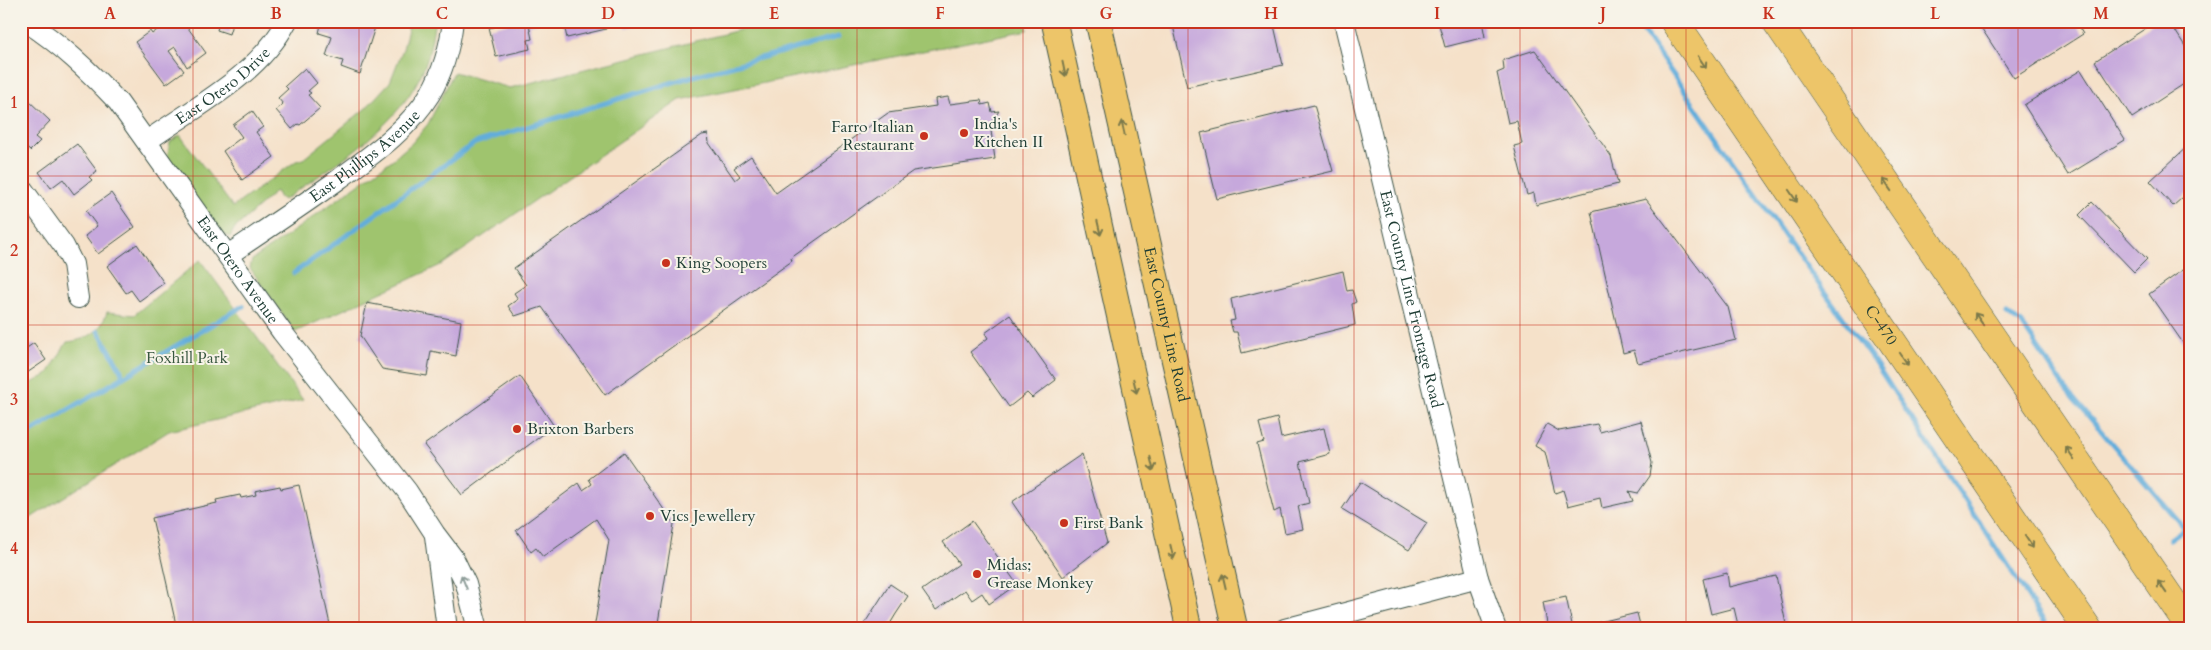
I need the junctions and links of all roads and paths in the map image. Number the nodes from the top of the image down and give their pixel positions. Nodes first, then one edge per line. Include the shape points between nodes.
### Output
1 (25, 21) edge
2 (288, 21) edge
3 (453, 21) edge
4 (1054, 21) edge
5 (1098, 21) edge
6 (1344, 21) edge
7 (1674, 21) edge
8 (1776, 21) edge
9 (147, 141) junction
10 (21, 187) edge
11 (228, 255) junction
12 (78, 298) dead end
13 (434, 534) junction
14 (1478, 578) junction
15 (2190, 627) edge
16 (446, 629) edge
17 (478, 629) edge
18 (1189, 629) edge
19 (1235, 629) edge
20 (1285, 629) edge
21 (1496, 629) edge
22 (2088, 629) edge

1 - 9 street, East Otero Avenue via 89,71 118,102
2 - 9 street, East Otero Drive via 275,42 240,77
3 - 11 street, East Phillips Avenue via 442,69 409,122 381,148
4 -> 18 main road
19 -> 5 main road, East County Line Road
6 - 14 street, East County Line Frontage Road
7 -> 22 highway, C-470
15 -> 8 highway
9 - 11 street, East Otero Avenue
10 - 12 street via 74,264
11 - 13 street, East Otero Avenue via 282,332 407,490
13 - 16 street, East Otero Avenue
17 -> 13 street, East Otero Avenue via 466,584 454,559
14 - 20 street
14 - 21 street, East County Line Frontage Road

